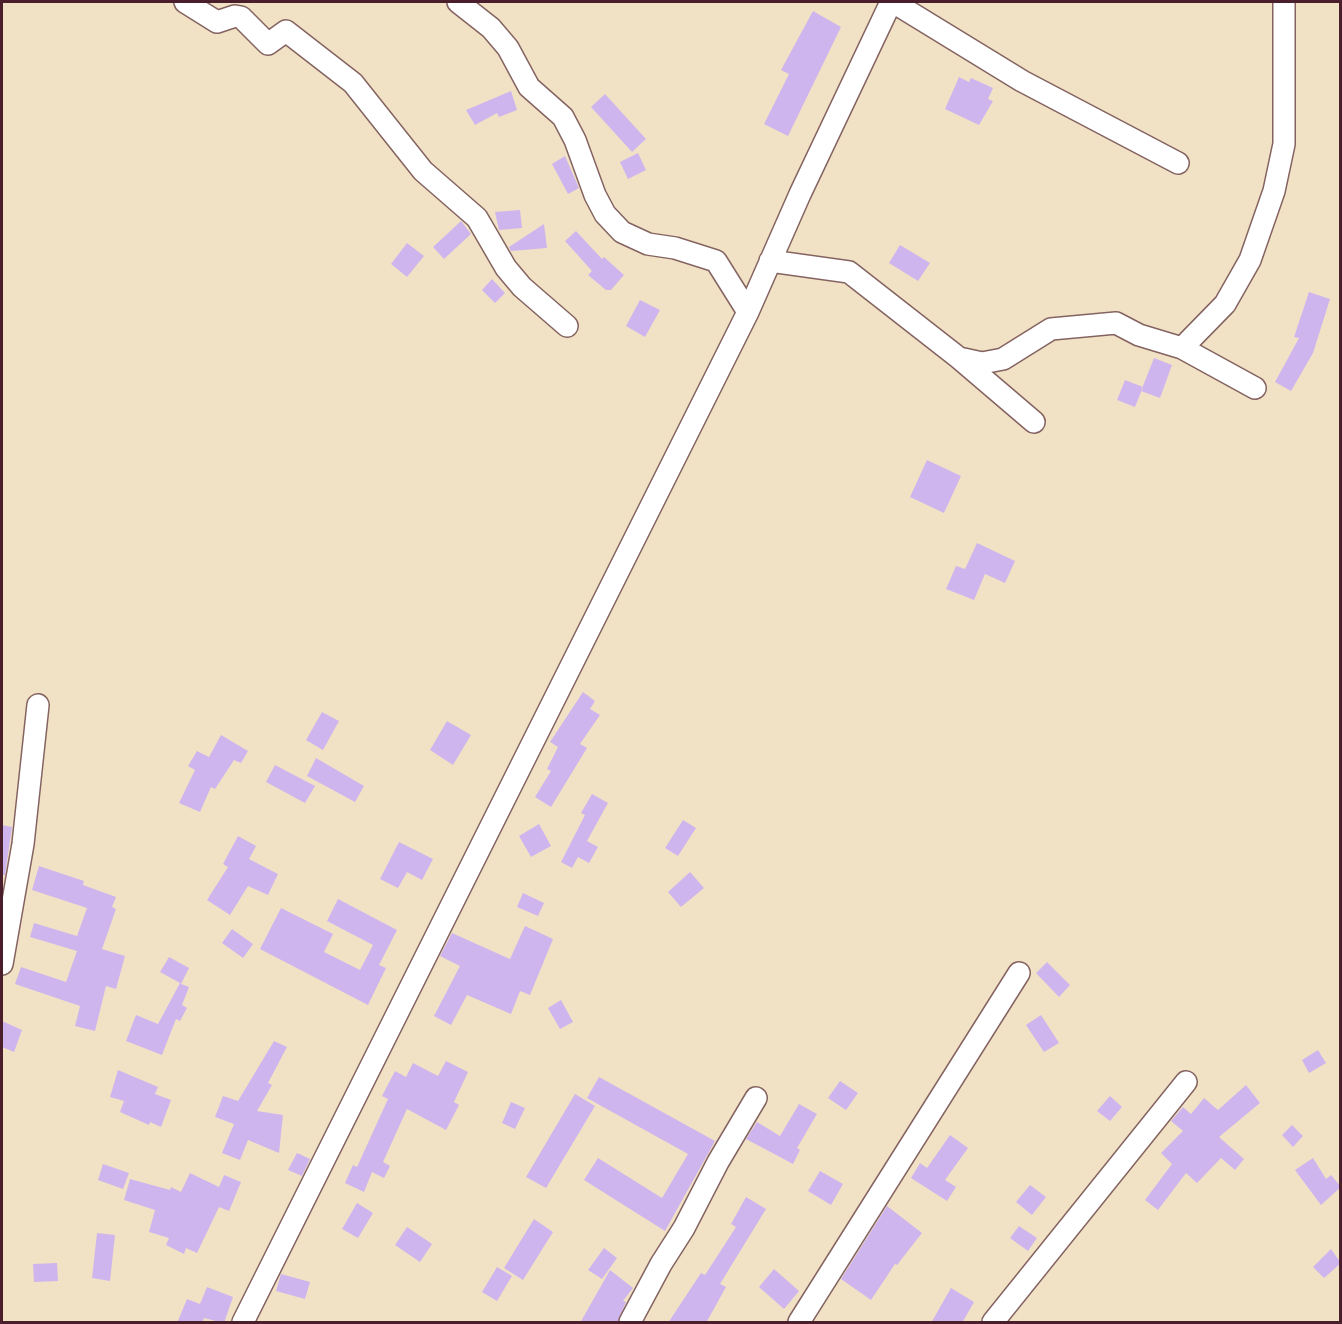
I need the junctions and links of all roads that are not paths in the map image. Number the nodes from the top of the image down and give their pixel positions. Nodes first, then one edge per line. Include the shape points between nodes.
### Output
1 (185, 2) edge
2 (458, 2) edge
3 (892, 2) edge
4 (1284, 2) edge
5 (1178, 163) dead end
6 (771, 261) junction
7 (748, 312) junction
8 (567, 326) dead end
9 (1182, 348) junction
10 (959, 358) junction
11 (1255, 388) dead end
12 (1034, 422) dead end
13 (38, 705) dead end
14 (2, 964) edge
15 (1019, 973) dead end
16 (1186, 1082) dead end
17 (756, 1098) dead end
18 (243, 1323) edge
19 (630, 1323) edge
20 (799, 1323) edge
21 (993, 1323) edge

1 - 8 street via 216,22 241,17 268,44 286,31 353,83 423,171 477,218 512,274
2 - 7 street via 491,28 508,48 529,87 563,117 605,214 622,232 648,244 716,261
3 - 5 street via 1022,81
3 - 6 street
4 - 9 street via 1284,144 1274,191 1250,260 1225,303
6 - 7 street
6 - 10 street via 849,272
7 - 18 street
9 - 10 street via 1139,335 1116,323 1086,324 1051,329 1003,359 982,363
9 - 11 street
10 - 12 street
13 - 14 street via 23,844
15 - 20 street
16 - 21 street
17 - 19 street

